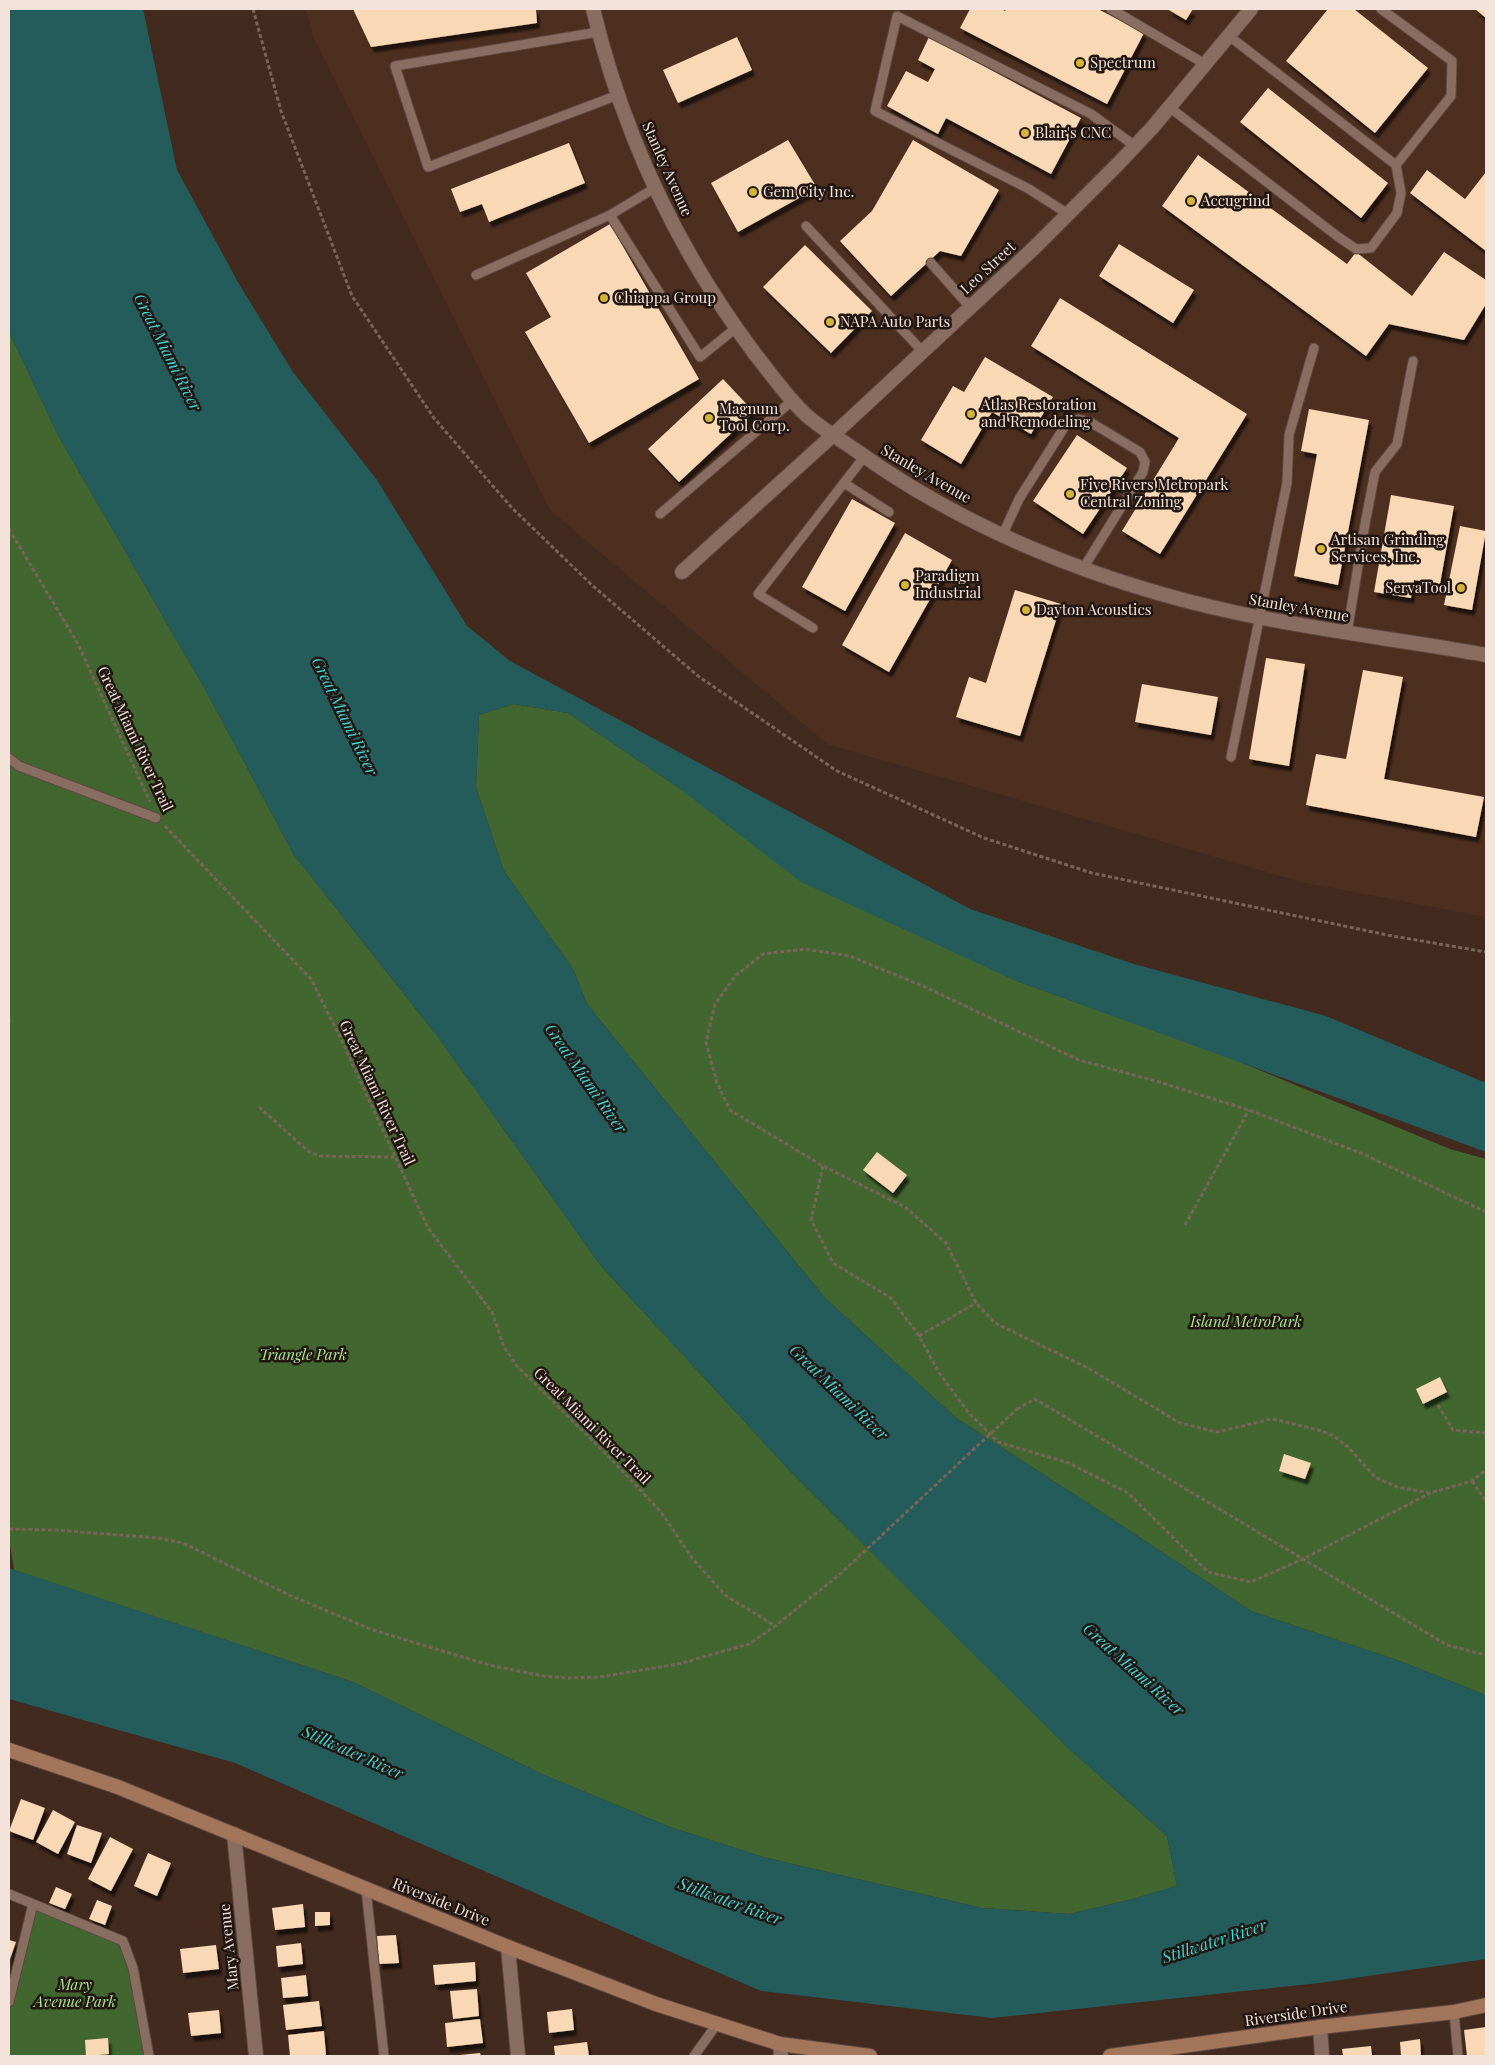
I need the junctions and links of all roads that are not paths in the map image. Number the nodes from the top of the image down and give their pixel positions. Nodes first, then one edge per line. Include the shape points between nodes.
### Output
1 (593, 9) edge
2 (1111, 9) edge
3 (1252, 9) edge
4 (1381, 9) edge
5 (598, 32) junction
6 (1228, 36) junction
7 (1205, 64) junction
8 (618, 95) junction
9 (1169, 107) junction
10 (1135, 146) junction
11 (1396, 165) junction
12 (655, 188) junction
13 (1068, 214) junction
14 (610, 215) junction
15 (806, 226) dead end
16 (931, 263) dead end
17 (476, 275) dead end
18 (970, 307) junction
19 (736, 328) junction
20 (1314, 348) dead end
21 (923, 352) junction
22 (1414, 361) dead end
23 (793, 400) junction
24 (833, 435) junction
25 (864, 457) junction
26 (844, 483) junction
27 (889, 512) dead end
28 (660, 514) dead end
29 (1002, 534) junction
30 (1084, 568) junction
31 (682, 572) dead end
32 (1259, 618) junction
33 (814, 628) dead end
34 (1347, 633) junction
35 (1486, 652) edge
36 (1231, 757) dead end
37 (9, 758) edge
38 (156, 818) road end
39 (9, 1750) edge
40 (234, 1834) junction
41 (366, 1889) junction
42 (9, 1894) edge
43 (33, 1904) junction
44 (508, 1947) junction
45 (9, 2002) edge
46 (1486, 2005) edge
47 (1454, 2012) junction
48 (718, 2024) junction
49 (1320, 2027) junction
50 (780, 2050) edge
51 (1174, 2052) edge
52 (149, 2056) edge
53 (256, 2056) edge
54 (384, 2056) edge
55 (518, 2056) edge
56 (694, 2056) edge
57 (870, 2056) edge
58 (1110, 2056) edge
59 (1322, 2056) edge
60 (1458, 2056) edge

1 - 5 street, Stanley Avenue
2 - 7 lane
3 - 6 street, Leo Street
4 - 11 lane via 1452,61 1451,96
5 - 8 street, Stanley Avenue
5 - 8 lane via 396,66 428,167
6 - 7 street, Leo Street
6 - 11 lane
7 - 9 street, Leo Street
8 - 12 street, Stanley Avenue
9 - 10 street, Leo Street
9 - 11 lane via 1356,249 1371,248 1397,213 1401,193
10 - 13 street, Leo Street
10 - 13 lane via 1091,114 896,16 874,111 1029,189
12 - 14 lane
12 - 19 street, Stanley Avenue via 701,276
13 - 18 street, Leo Street
14 - 17 lane
14 - 19 lane via 700,357
15 - 21 lane
16 - 18 lane
18 - 21 street, Leo Street
19 - 23 street, Stanley Avenue
20 - 32 lane via 1289,435 1287,483
21 - 24 street, Leo Street
22 - 34 lane via 1397,444 1375,472
23 - 24 street, Stanley Avenue via 805,415
23 - 28 lane
24 - 25 street, Stanley Avenue
24 - 31 street, Leo Street
25 - 26 lane
25 - 29 street, Stanley Avenue via 922,493
26 - 27 lane
26 - 33 lane via 758,594
29 - 30 street, Stanley Avenue
29 - 30 lane via 1019,499 1067,423 1079,419 1090,422 1140,452 1146,462
30 - 32 street, Stanley Avenue via 1168,596
32 - 34 street, Stanley Avenue
32 - 36 lane
34 - 35 street, Stanley Avenue
37 - 38 lane via 19,766
39 - 40 main road, Riverside Drive via 118,1787
40 - 41 main road, Riverside Drive
40 - 53 street, Mary Avenue
41 - 44 main road, Riverside Drive
41 - 54 lane
42 - 43 lane
43 - 45 lane
43 - 52 lane via 123,1941 134,1968
44 - 48 main road, Riverside Drive via 656,2004
44 - 55 street
46 - 47 main road, Riverside Drive
47 - 49 main road, Riverside Drive
47 - 60 lane
48 - 50 main road, Riverside Drive
48 - 56 lane
49 - 51 main road, Riverside Drive
49 - 59 street
50 - 57 main road, Riverside Drive
51 - 58 main road, Riverside Drive

